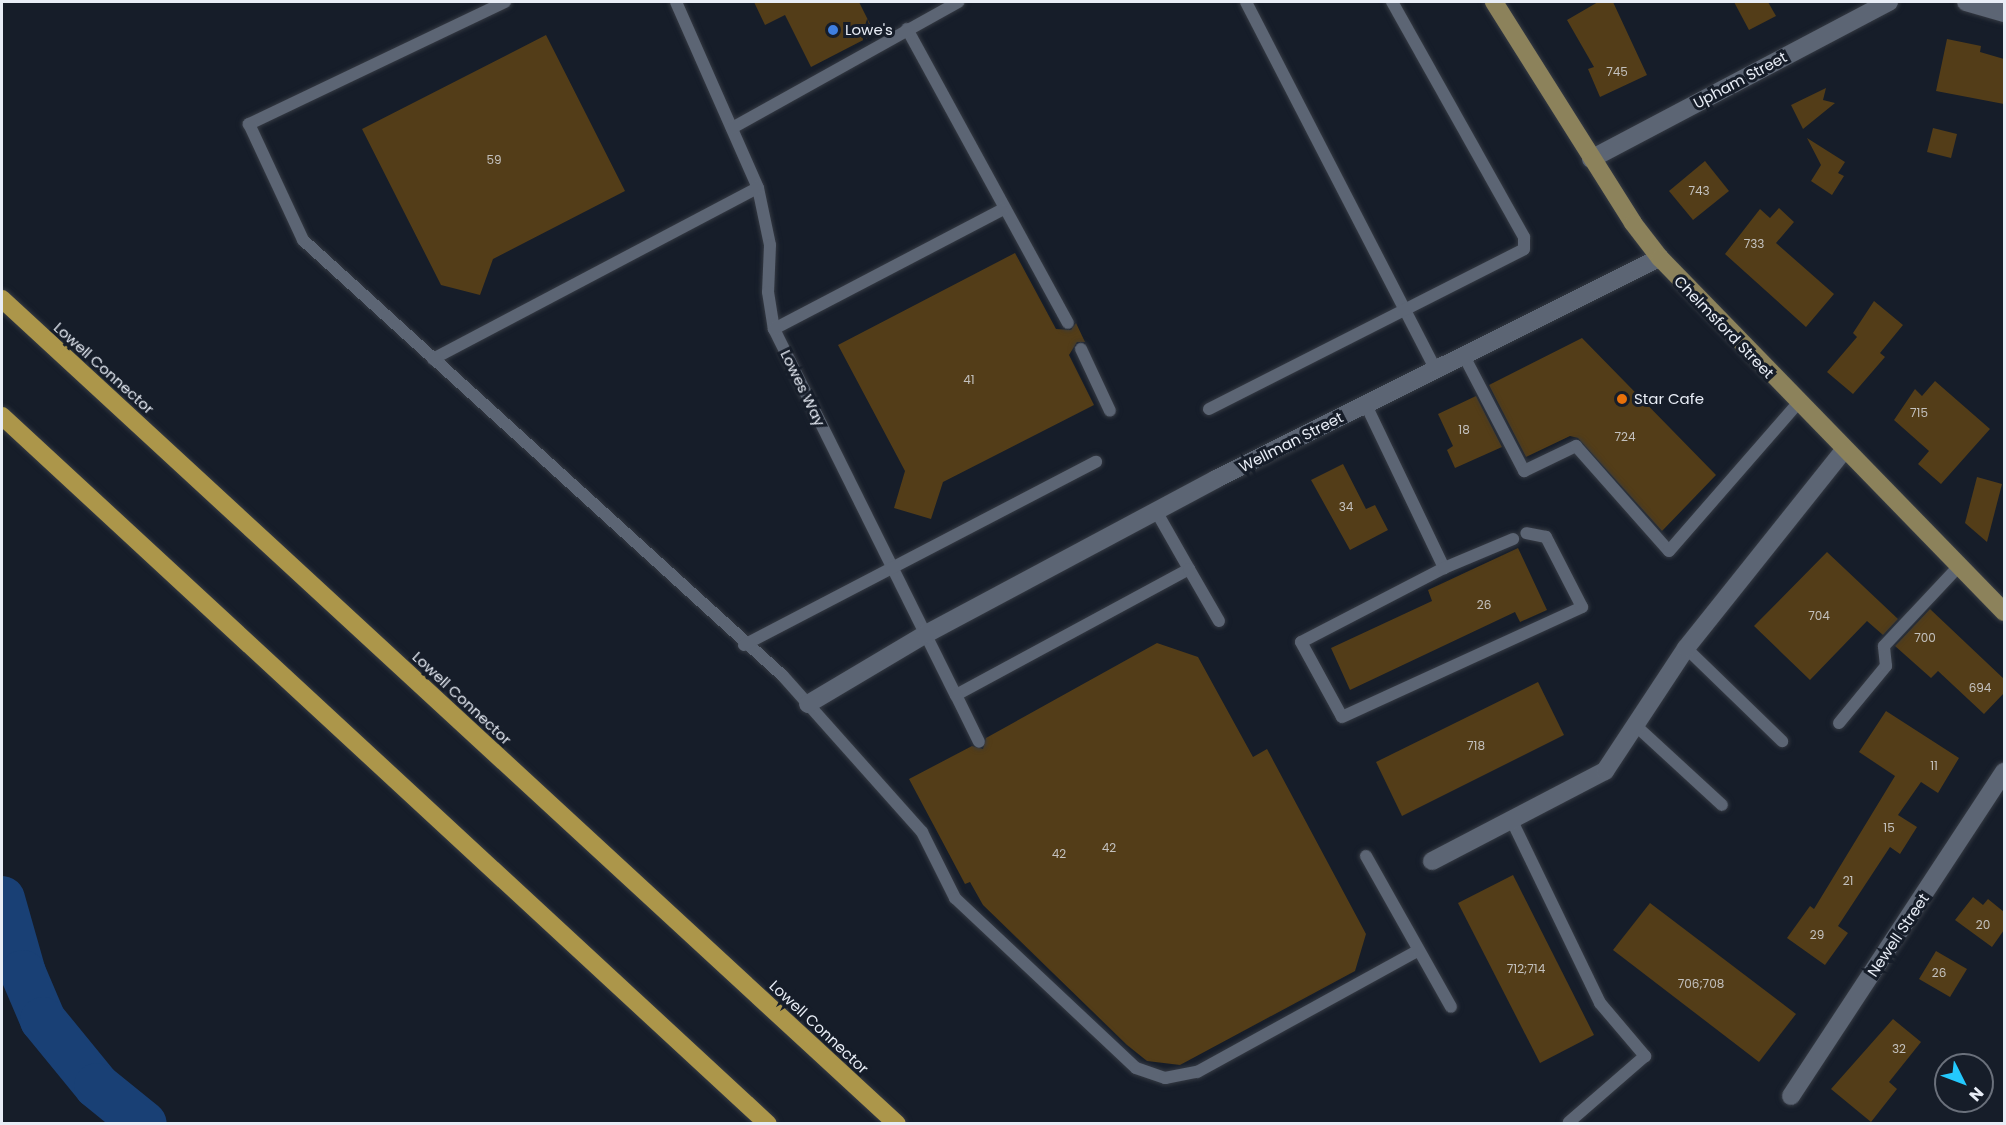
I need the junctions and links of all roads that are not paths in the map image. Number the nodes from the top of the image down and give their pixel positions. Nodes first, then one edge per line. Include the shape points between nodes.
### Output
1 (506, 2) edge
2 (676, 2) edge
3 (958, 2) edge
4 (1246, 2) edge
5 (1392, 2) edge
6 (1494, 2) edge
7 (1889, 2) edge
8 (1966, 2) edge
9 (2004, 13) edge
10 (907, 29) junction
11 (732, 128) junction
12 (1592, 159) junction
13 (758, 188) junction
14 (1002, 210) junction
15 (1660, 258) junction
16 (2, 299) edge
17 (1405, 310) junction
18 (1068, 323) dead end
19 (774, 329) junction
20 (1081, 349) dead end
21 (1464, 356) junction
22 (433, 359) junction
23 (1436, 370) junction
24 (1798, 403) junction
25 (1366, 405) junction
26 (1209, 409) dead end
27 (1110, 411) dead end
28 (2, 416) edge
29 (2, 430) edge
30 (1844, 450) junction
31 (1096, 462) dead end
32 (82, 489) junction
33 (1156, 512) junction
34 (1526, 533) dead end
35 (1513, 539) dead end
36 (1959, 566) junction
37 (1444, 568) junction
38 (1189, 569) junction
39 (891, 571) junction
40 (2004, 612) edge
41 (1219, 621) dead end
42 (926, 634) junction
43 (744, 645) junction
44 (1686, 648) junction
45 (956, 694) junction
46 (808, 704) junction
47 (1839, 723) dead end
48 (1635, 725) junction
49 (1782, 741) dead end
50 (980, 742) dead end
51 (2004, 772) edge
52 (1722, 805) dead end
53 (1513, 823) junction
54 (1366, 856) dead end
55 (1432, 861) dead end
56 (1418, 951) junction
57 (1451, 1007) dead end
58 (1791, 1096) dead end
59 (1569, 1122) edge
60 (768, 1124) edge
61 (897, 1124) edge

1 - 22 lane via 249,124 303,240
2 - 11 lane, Lowes Way
3 - 10 lane
4 - 17 lane
5 - 17 lane via 1524,237 1524,249
6 - 12 main road, Chelmsford Street
7 - 12 street, Upham Street
8 - 9 street
10 - 11 lane
10 - 14 lane
11 - 13 lane, Lowes Way
12 - 15 main road, Chelmsford Street
13 - 19 lane, Lowes Way via 770,245 768,292
13 - 22 lane
14 - 18 lane
14 - 19 lane
15 - 21 street, Wellman Street
15 - 24 main road, Chelmsford Street
16 - 61 highway, Lowell Connector
17 - 23 lane
17 - 26 lane
19 - 39 lane, Lowes Way
20 - 27 lane
21 - 23 street, Wellman Street
21 - 24 lane via 1524,471 1576,446 1669,551
22 - 43 lane
23 - 25 street, Wellman Street
24 - 30 main road, Chelmsford Street
25 - 33 street, Wellman Street
25 - 37 lane
28 - 32 highway
29 - 32 highway
30 - 36 main road, Chelmsford Street
30 - 44 street
31 - 39 lane
32 - 60 highway
33 - 38 lane
33 - 42 street, Wellman Street
34 - 37 lane via 1546,537 1582,606 1342,717 1301,642
35 - 37 lane
36 - 40 main road, Chelmsford Street
36 - 47 lane via 1884,646 1886,666
38 - 41 lane
38 - 45 lane
39 - 42 lane, Lowes Way
39 - 43 lane
42 - 45 lane, Lowes Way
42 - 46 street
43 - 46 lane
44 - 48 street
44 - 49 lane
45 - 50 lane, Lowes Way
46 - 56 lane via 922,832 956,897 1136,1068 1165,1078 1197,1072
48 - 52 lane
48 - 53 street via 1605,771
51 - 58 street, Newell Street
53 - 55 street
53 - 59 lane via 1600,1003 1646,1056
54 - 56 lane
56 - 57 lane

